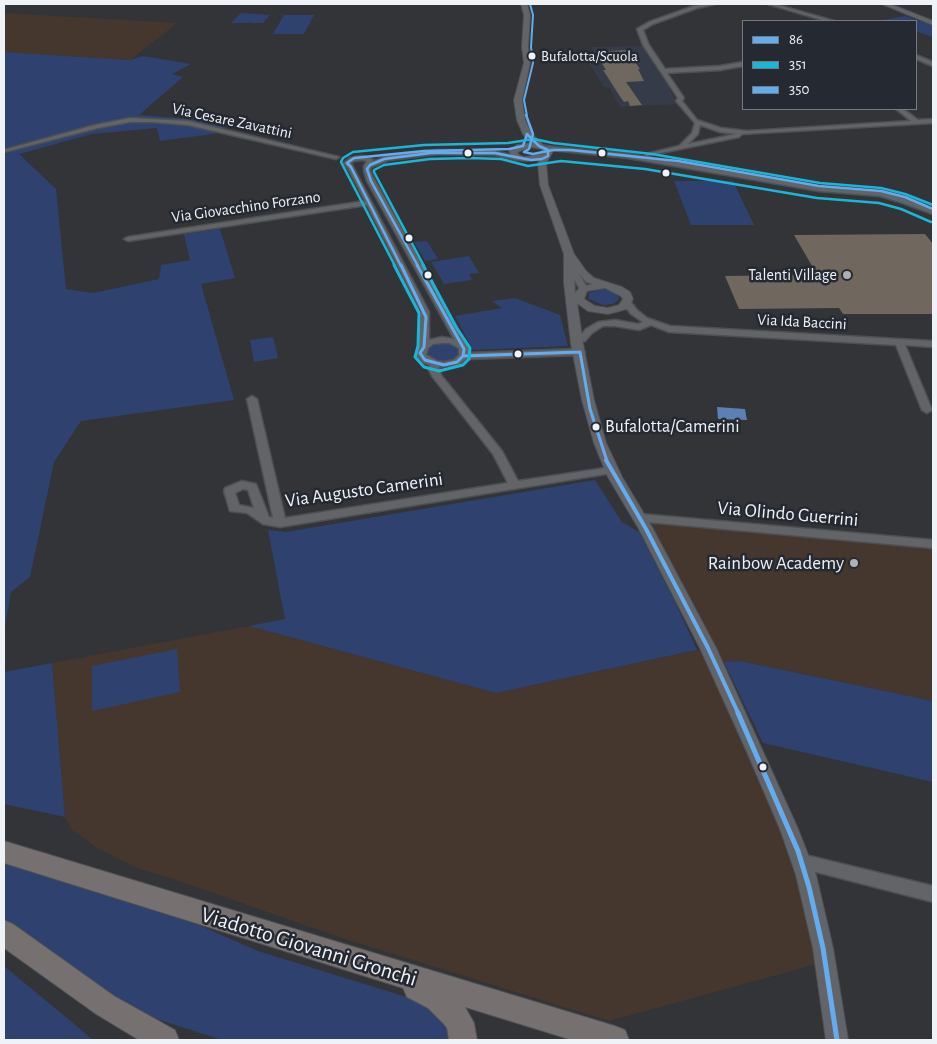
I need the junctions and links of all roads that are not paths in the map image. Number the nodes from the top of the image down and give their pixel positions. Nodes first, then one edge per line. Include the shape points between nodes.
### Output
1 (524, 4) edge
2 (713, 4) edge
3 (770, 4) edge
4 (885, 4) edge
5 (894, 4) edge
6 (933, 18) edge
7 (827, 20) edge
8 (933, 23) edge
9 (917, 57) edge
10 (742, 64) edge
11 (933, 64) edge
12 (664, 71) junction
13 (900, 110) edge
14 (933, 121) edge
15 (698, 122) junction
16 (917, 122) junction
17 (747, 133) junction
18 (528, 134) junction
19 (714, 141) junction
20 (520, 147) junction
21 (542, 147) junction
22 (675, 150) junction
23 (6, 151) dead end
24 (595, 155) junction
25 (628, 156) junction
26 (665, 156) junction
27 (336, 157) junction
28 (360, 158) junction
29 (518, 158) junction
30 (546, 158) junction
31 (604, 159) junction
32 (528, 160) junction
33 (651, 160) junction
34 (670, 163) junction
35 (369, 165) junction
36 (349, 166) junction
37 (543, 179) junction
38 (369, 203) junction
39 (933, 212) edge
40 (933, 216) edge
41 (128, 239) dead end
42 (569, 258) junction
43 (605, 285) junction
44 (584, 289) junction
45 (579, 300) junction
46 (627, 303) junction
47 (598, 310) junction
48 (573, 320) junction
49 (649, 323) junction
50 (582, 339) junction
51 (900, 343) junction
52 (933, 344) edge
53 (424, 346) junction
54 (461, 346) junction
55 (580, 352) junction
56 (463, 356) junction
57 (435, 364) junction
58 (252, 399) dead end
59 (927, 410) dead end
60 (612, 470) junction
61 (247, 474) dead end
62 (514, 486) junction
63 (252, 487) junction
64 (640, 518) junction
65 (264, 519) junction
66 (280, 523) junction
67 (933, 544) edge
68 (4, 852) edge
69 (801, 861) junction
70 (933, 894) edge
71 (4, 933) edge
72 (349, 959) junction
73 (165, 1040) edge
74 (463, 1040) edge
75 (615, 1040) edge
76 (836, 1040) edge

1 - 18 street via 527,63 518,100
2 - 12 street via 640,27 646,45
3 - 7 street
4 - 8 street
5 - 6 street
9 - 11 street
10 - 12 street
12 - 15 street via 681,98 679,101 690,117
13 - 16 street
14 - 16 street
15 - 17 street via 726,131
15 - 22 street via 693,138
16 - 17 street
17 - 19 street
18 - 20 street
18 - 21 street
19 - 22 street
19 - 26 street
20 - 21 street
20 - 28 street, Via Cesare Zavattini via 435,150
20 - 29 street via 512,153
21 - 24 street
21 - 30 street via 550,153
22 - 25 street
23 - 27 street, Via Cesare Zavattini via 102,125 130,120 159,120 188,123
24 - 25 street
24 - 30 street
24 - 31 street
25 - 33 street
26 - 33 street
26 - 34 street
27 - 28 street, Via Cesare Zavattini
27 - 36 street, Via Cesare Zavattini
28 - 35 street via 370,160
28 - 36 street via 348,161
29 - 32 street
29 - 35 street via 495,152 438,152 390,157
30 - 32 street
30 - 37 street via 542,162
31 - 33 street
31 - 40 street via 677,167 818,192 877,197 903,203
32 - 37 street
33 - 34 street
34 - 39 street via 819,189 880,194
35 - 36 street
35 - 54 street via 367,171 371,181
36 - 38 street
37 - 42 street
38 - 41 street, Via Giovacchino Forzano
38 - 53 street via 424,310
42 - 43 street via 586,278
42 - 44 street
42 - 48 street
43 - 44 street
43 - 46 street via 624,292 628,297
44 - 45 street
45 - 47 street
45 - 48 street
46 - 47 street via 617,309
46 - 49 street
47 - 50 street via 582,319
48 - 55 street
49 - 50 street via 639,327 601,324
49 - 51 street, Via Ida Baccini via 669,329
50 - 55 street
51 - 52 street, Via Ida Baccini
51 - 59 street
53 - 54 street via 442,340
53 - 57 street via 422,357
54 - 56 street
55 - 56 street
55 - 60 street via 592,417
56 - 57 street via 452,363
57 - 62 street via 437,376 498,453
58 - 66 street, Via Augusto Camerini
60 - 62 street, Via Augusto Camerini
60 - 64 street
61 - 63 street
62 - 66 street, Via Augusto Camerini
63 - 65 street
63 - 65 street via 224,487 233,507 250,510
64 - 67 street, Via Olindo Guerrini
64 - 69 street via 708,648
65 - 66 street
68 - 72 main road, Viadotto Giovanni Gronchi
69 - 70 street
69 - 76 street via 823,948
71 - 73 main road via 112,1010
72 - 74 main road via 437,1000 454,1013 460,1023
72 - 75 main road, Viadotto Giovanni Gronchi

